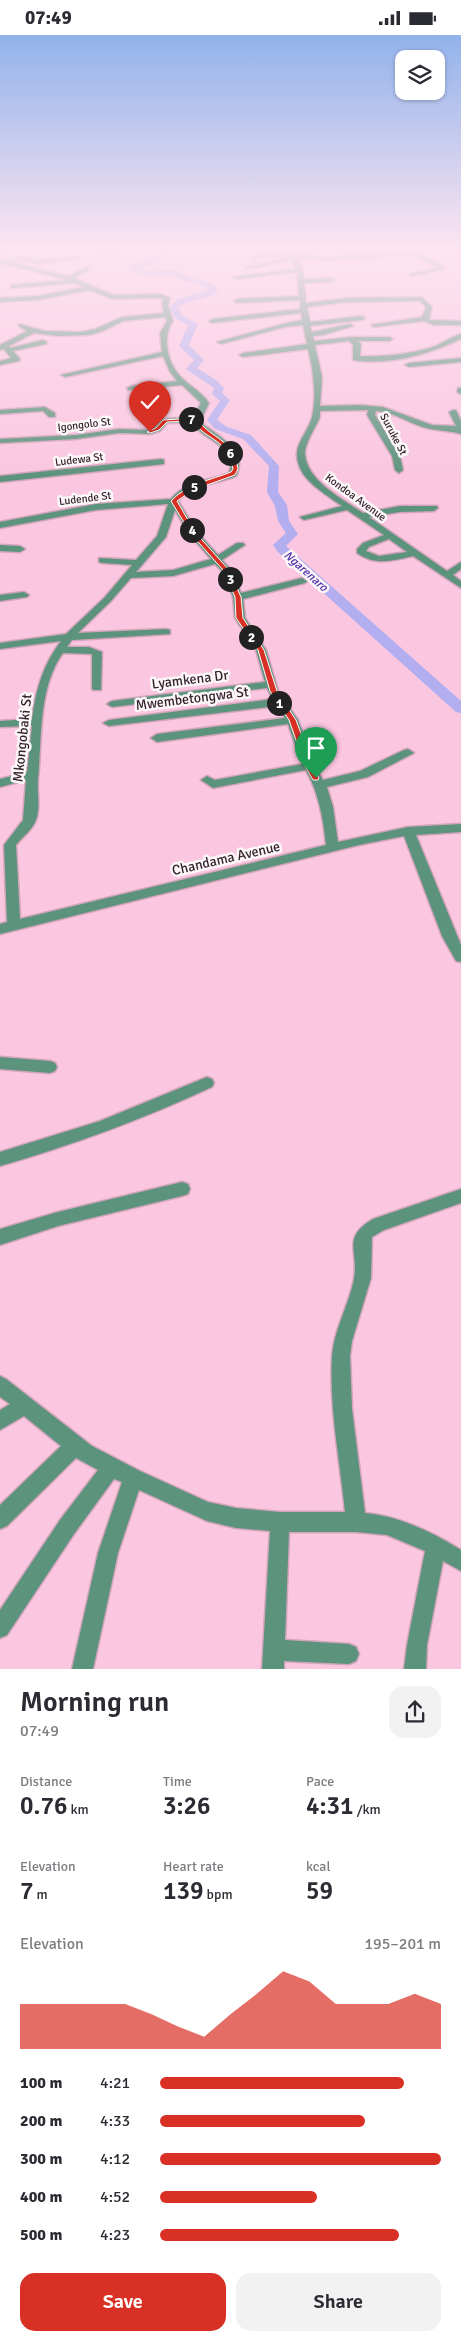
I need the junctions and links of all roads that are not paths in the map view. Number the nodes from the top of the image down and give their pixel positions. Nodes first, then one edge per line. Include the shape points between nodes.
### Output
1 (21, 325) dead end
2 (107, 325) edge
3 (168, 325) edge
4 (296, 325) edge
5 (307, 325) edge
6 (347, 325) edge
7 (33, 331) junction
8 (309, 334) junction
9 (461, 336) edge
10 (351, 339) junction
11 (389, 339) dead end
12 (43, 342) dead end
13 (221, 342) dead end
14 (311, 345) junction
15 (440, 347) junction
16 (5, 348) edge
17 (166, 353) junction
18 (244, 355) dead end
19 (442, 360) junction
20 (461, 360) edge
21 (0, 363) edge
22 (409, 365) dead end
23 (65, 375) dead end
24 (184, 383) junction
25 (131, 388) dead end
26 (317, 409) junction
27 (372, 409) junction
28 (453, 412) dead end
29 (0, 413) edge
30 (52, 415) dead end
31 (196, 419) junction
32 (460, 431) edge
33 (0, 441) edge
34 (161, 462) dead end
35 (399, 470) dead end
36 (0, 479) edge
37 (174, 501) junction
38 (349, 507) junction
39 (434, 507) dead end
40 (361, 516) junction
41 (304, 517) dead end
42 (0, 525) edge
43 (390, 536) junction
44 (240, 545) dead end
45 (0, 549) edge
46 (20, 549) dead end
47 (415, 553) junction
48 (218, 559) junction
49 (102, 560) dead end
50 (139, 563) junction
51 (461, 565) edge
52 (130, 575) junction
53 (448, 575) junction
54 (302, 581) dead end
55 (461, 585) edge
56 (24, 595) dead end
57 (238, 597) junction
58 (0, 598) edge
59 (166, 632) dead end
60 (69, 637) junction
61 (0, 646) edge
62 (60, 650) junction
63 (271, 685) junction
64 (97, 688) dead end
65 (279, 702) junction
66 (112, 704) dead end
67 (292, 720) junction
68 (37, 722) junction
69 (109, 723) dead end
70 (0, 724) edge
71 (157, 738) dead end
72 (408, 753) dead end
73 (309, 766) junction
74 (34, 774) junction
75 (206, 779) dead end
76 (0, 783) edge
77 (320, 785) junction
78 (461, 828) edge
79 (408, 831) junction
80 (334, 847) junction
81 (14, 926) junction
82 (0, 929) edge
83 (461, 957) edge
84 (0, 1063) edge
85 (50, 1067) dead end
86 (207, 1083) dead end
87 (0, 1159) edge
88 (182, 1189) dead end
89 (461, 1196) edge
90 (0, 1237) edge
91 (0, 1385) edge
92 (24, 1405) junction
93 (0, 1421) edge
94 (75, 1445) junction
95 (112, 1466) junction
96 (133, 1478) junction
97 (0, 1519) edge
98 (280, 1522) junction
99 (356, 1522) junction
100 (436, 1546) junction
101 (461, 1561) edge
102 (0, 1628) edge
103 (349, 1654) dead end
104 (273, 1659) edge
105 (82, 1669) edge
106 (415, 1669) edge

1 - 7 street
2 - 7 street via 89,333
3 - 17 street via 163,334
4 - 13 street
5 - 8 street, Kondoa Avenue
6 - 8 street
7 - 16 street
8 - 14 street, Kondoa Avenue
9 - 15 street
10 - 11 street
10 - 14 street
10 - 15 street via 357,344 355,357 363,359 396,357
12 - 16 street
14 - 18 street
14 - 26 street, Kondoa Avenue via 318,377
15 - 19 street
16 - 21 street via 16,359
17 - 23 street
17 - 24 street via 174,374
19 - 20 street
19 - 22 street
24 - 25 street
24 - 31 street via 205,403
26 - 27 street
26 - 38 street, Kondoa Avenue via 301,452 302,465 319,485
27 - 32 street via 391,411 424,428
27 - 35 street, Suruke St via 372,415 396,456
28 - 32 street
29 - 30 street via 45,409
31 - 33 street, Igongolo St via 165,421 150,432 119,431
31 - 37 street via 198,425 222,441 234,459 236,469 227,477 182,493
34 - 36 street, Ludewa St
37 - 42 street, Ludende St via 96,507
37 - 48 street via 193,533
37 - 50 street, Mkongobaki St via 161,537
38 - 40 street, Kondoa Avenue
38 - 41 street
39 - 40 street
40 - 43 street, Kondoa Avenue
43 - 47 street, Kondoa Avenue
43 - 47 street via 366,545 360,551 368,558 382,559
44 - 48 street
45 - 46 street
47 - 53 street, Kondoa Avenue
48 - 52 street via 162,576
48 - 57 street
49 - 50 street
50 - 52 street, Mkongobaki St
51 - 53 street
52 - 60 street, Mkongobaki St
53 - 55 street, Kondoa Avenue
54 - 57 street
56 - 58 street
57 - 63 street via 242,625 261,650
59 - 60 street
60 - 61 street
60 - 62 street, Mkongobaki St
62 - 64 street via 98,652
62 - 68 street, Mkongobaki St via 53,659 41,692
63 - 65 street
63 - 66 street, Lyamkena Dr
65 - 67 street
65 - 69 street, Mwembetongwa St
67 - 71 street
67 - 73 street
68 - 70 street
68 - 74 street, Mkongobaki St
72 - 77 street via 364,774
73 - 75 street via 217,783
73 - 77 street
74 - 76 street
74 - 81 street, Mkongobaki St via 29,824 10,845
77 - 80 street
78 - 79 street, Chandama Avenue
79 - 80 street, Chandama Avenue
79 - 83 street via 449,936
80 - 81 street, Chandama Avenue
81 - 82 street, Chandama Avenue
84 - 85 street
86 - 87 street via 153,1108
88 - 90 street via 58,1219
89 - 99 street via 379,1224 366,1232 362,1240 363,1278 341,1356 343,1409
91 - 92 street
92 - 93 street
92 - 94 street
94 - 95 street
94 - 97 street
95 - 96 street
95 - 102 street
96 - 98 street via 207,1511 236,1518
96 - 105 street via 108,1553
98 - 99 street
98 - 104 street
99 - 100 street via 387,1525
100 - 101 street
100 - 106 street
103 - 104 street

